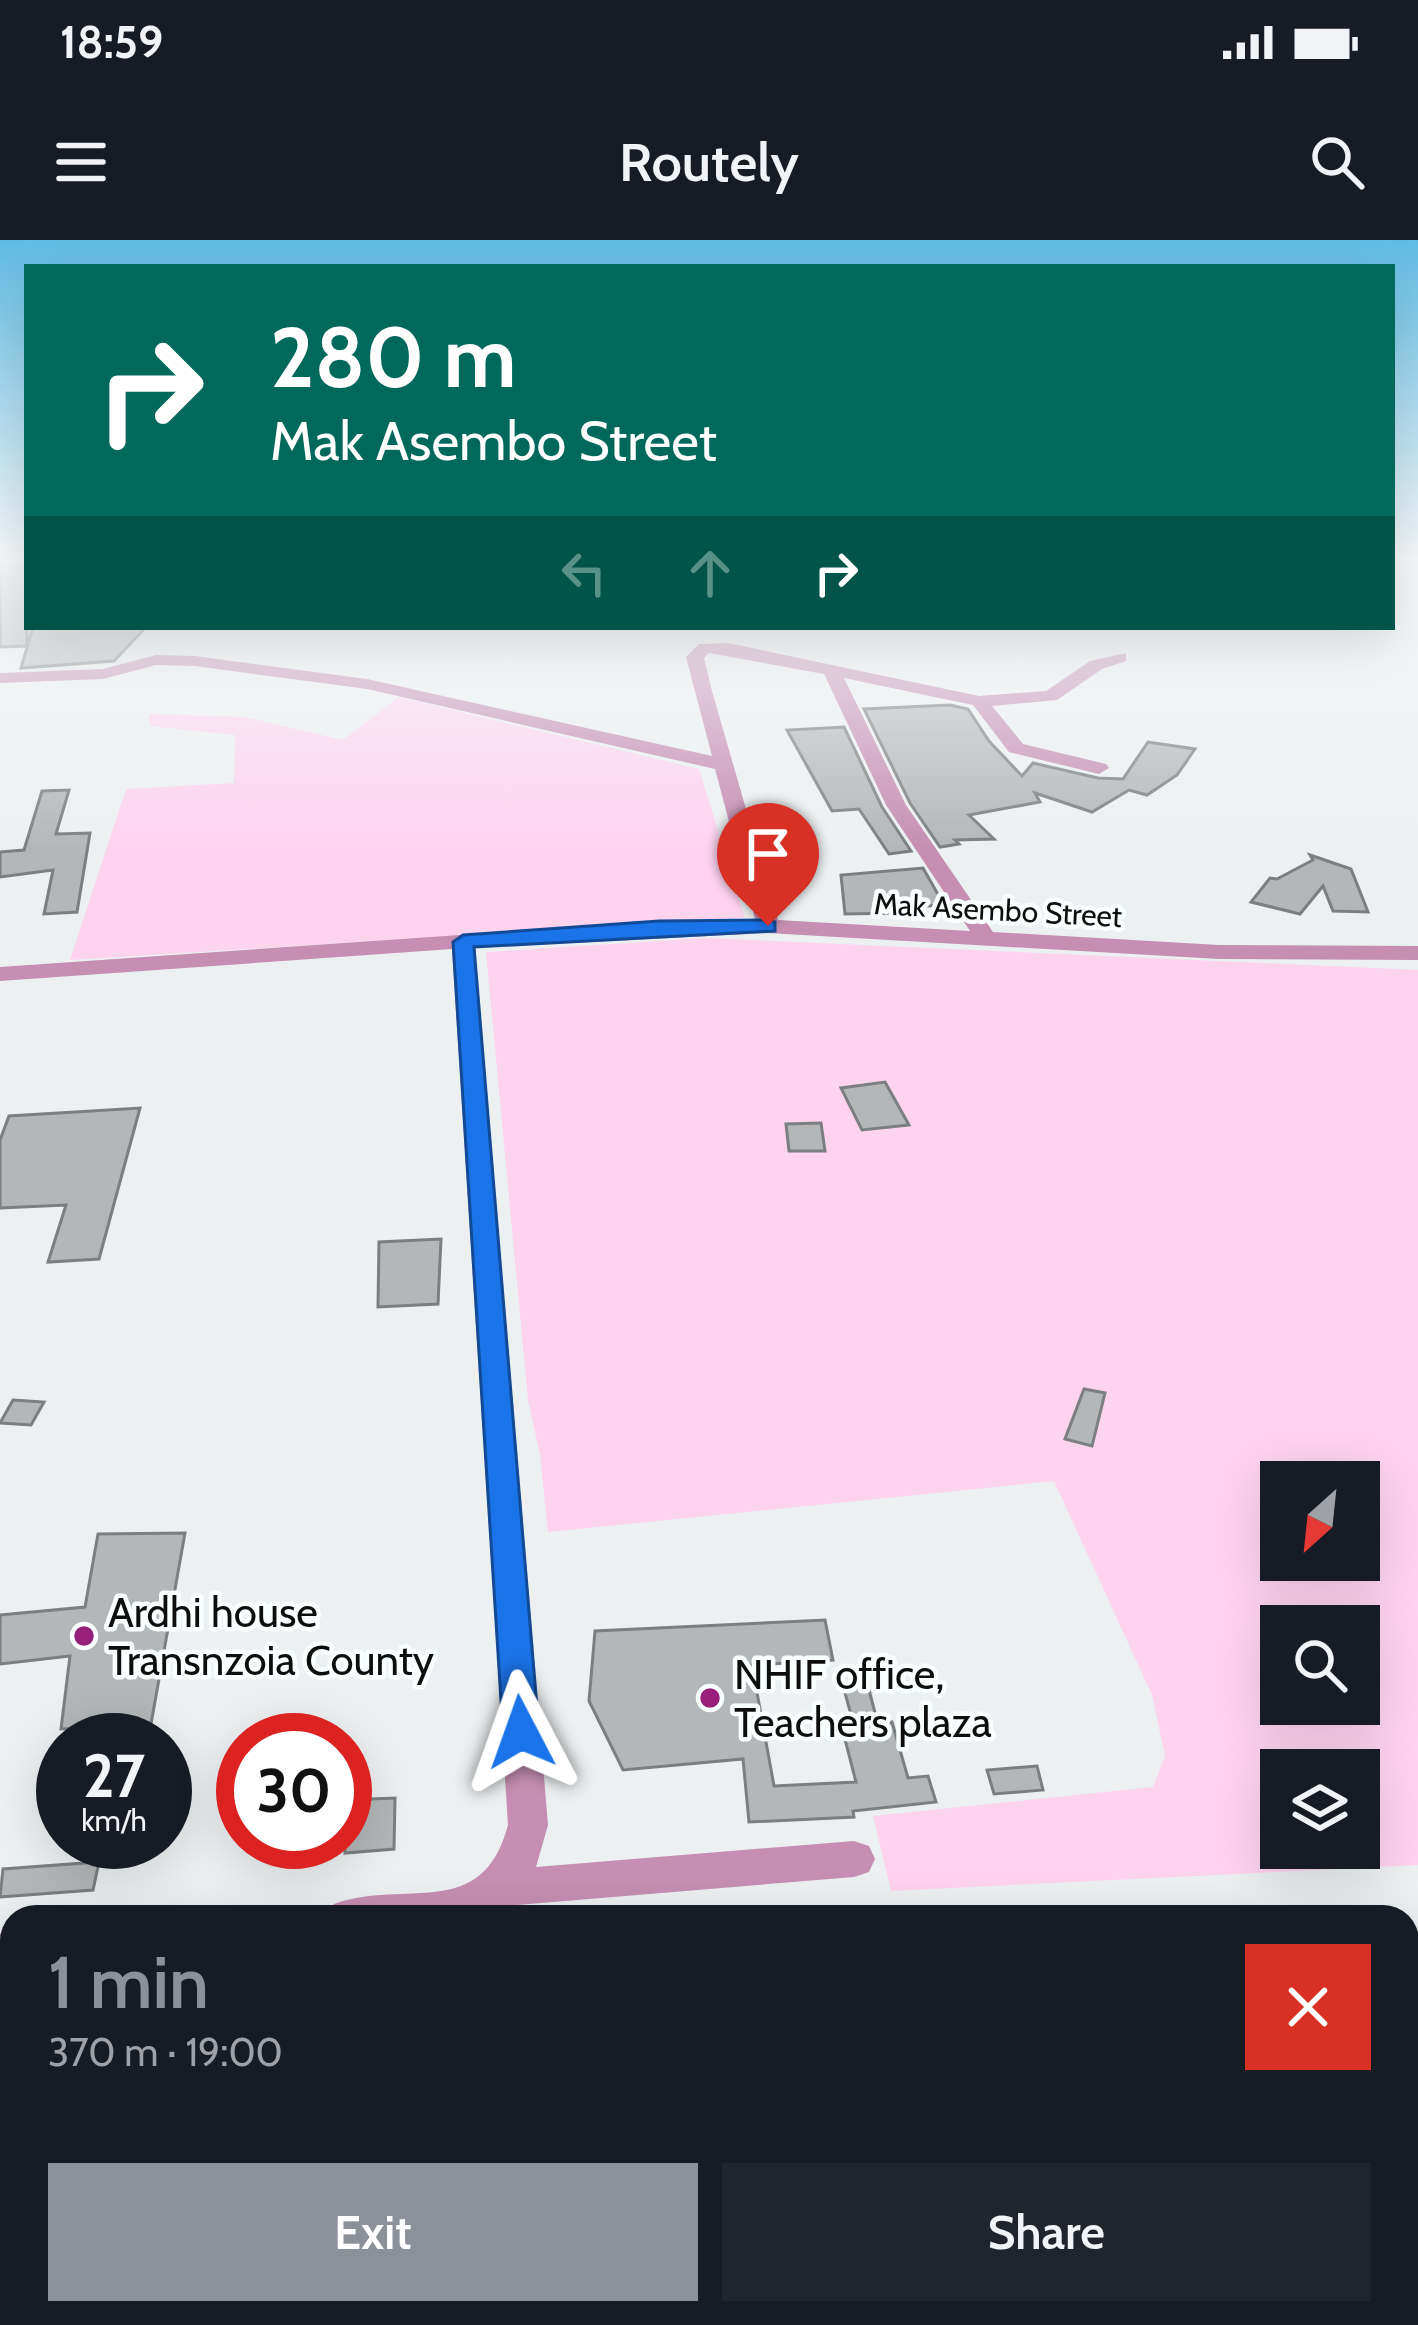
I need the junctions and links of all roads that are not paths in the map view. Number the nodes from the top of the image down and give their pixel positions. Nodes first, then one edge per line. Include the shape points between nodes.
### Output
1 (697, 654) edge
2 (757, 654) edge
3 (1120, 657) dead end
4 (831, 670) junction
5 (0, 678) edge
6 (979, 701) junction
7 (720, 764) junction
8 (1100, 768) dead end
9 (768, 926) junction
10 (988, 941) junction
11 (463, 942) junction
12 (1418, 953) edge
13 (0, 974) edge
14 (854, 1859) dead end
15 (504, 1888) junction
16 (466, 1905) edge

1 - 7 street
2 - 4 street
3 - 6 street via 1051,696
4 - 6 street
4 - 10 street via 896,805
5 - 7 street via 104,674 156,661 238,666 367,684
6 - 8 street via 1016,748
7 - 9 street via 747,832
9 - 10 street, Mak Asembo Street
9 - 11 street, Mak Asembo Street
10 - 12 street, Mak Asembo Street
11 - 13 street, Mak Asembo Street
11 - 15 street via 528,1825 523,1859
14 - 15 street
15 - 16 street

